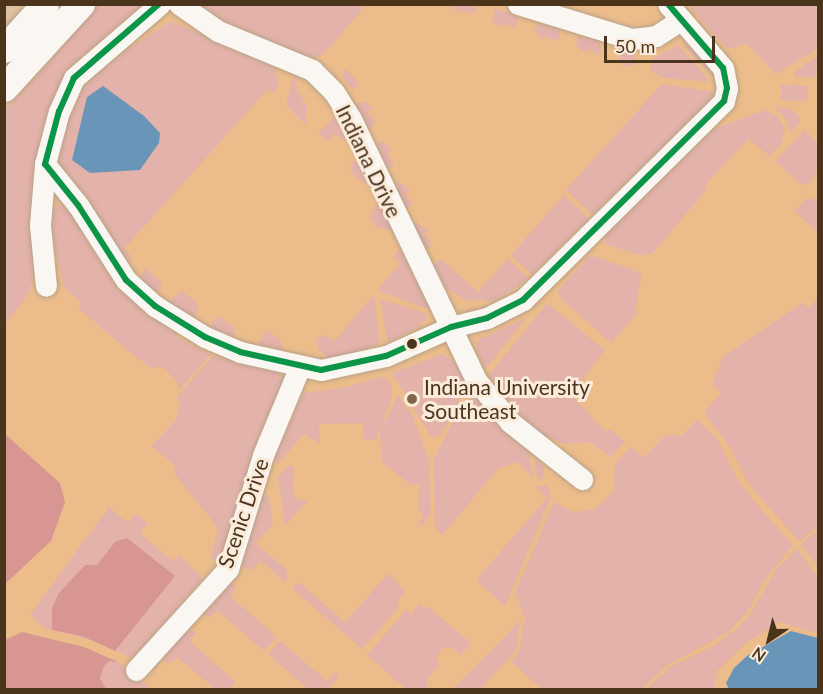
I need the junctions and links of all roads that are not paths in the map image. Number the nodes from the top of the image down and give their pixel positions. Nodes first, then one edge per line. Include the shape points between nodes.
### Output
1 (45, 4) edge
2 (81, 4) edge
3 (160, 4) edge
4 (179, 4) edge
5 (518, 4) edge
6 (675, 12) edge
7 (4, 49) edge
8 (4, 88) edge
9 (45, 164) junction
10 (46, 286) dead end
11 (451, 327) junction
12 (300, 366) junction
13 (582, 478) dead end
14 (136, 670) dead end

1 - 7 main road
2 - 8 main road
3 - 9 street via 74,78 59,111
4 - 11 street, Indiana Drive via 218,31 312,70 334,92 351,118
5 - 6 street via 632,39 656,36
6 - 11 street via 723,68 727,88 724,101 523,300 487,318
9 - 10 street via 40,225
9 - 12 street via 126,279 163,312 205,337 245,354
11 - 12 street via 361,364 321,370
11 - 13 street, Indiana Drive via 476,380 496,407 523,434
12 - 14 street, Scenic Drive via 263,455 228,568

